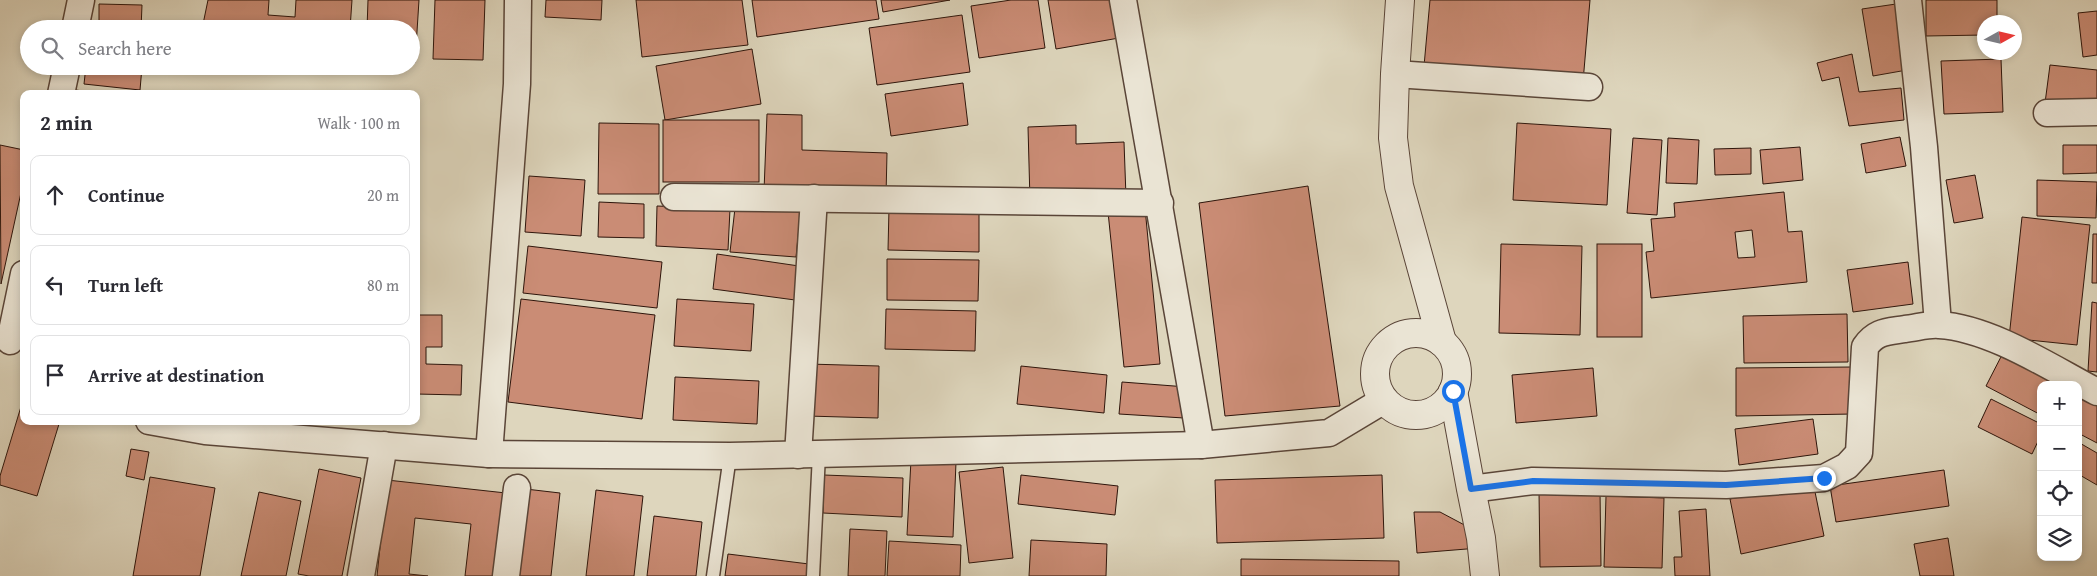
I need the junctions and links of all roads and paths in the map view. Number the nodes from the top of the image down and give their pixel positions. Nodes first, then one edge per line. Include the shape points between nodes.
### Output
1 (81, 0) edge
2 (518, 0) edge
3 (1123, 0) edge
4 (1400, 0) edge
5 (1908, 0) edge
6 (77, 20) edge
7 (1395, 74) junction
8 (65, 75) edge
9 (1589, 87) dead end
10 (62, 90) edge
11 (2097, 112) edge
12 (2047, 113) dead end
13 (674, 197) dead end
14 (814, 198) junction
15 (1160, 203) junction
16 (20, 295) edge
17 (1938, 324) junction
18 (11, 342) edge
19 (1442, 342) junction
20 (1453, 391) junction
21 (2097, 392) edge
22 (1384, 400) junction
23 (171, 425) edge
24 (384, 445) junction
25 (1200, 445) junction
26 (490, 454) junction
27 (809, 455) junction
28 (730, 456) junction
29 (517, 488) dead end
30 (1471, 489) junction
31 (361, 576) edge
32 (506, 576) edge
33 (713, 576) edge
34 (813, 576) edge
35 (1485, 576) edge

1 - 6 street
2 - 26 street via 517,84
3 - 15 street
4 - 7 street
5 - 17 street
7 - 9 street
7 - 19 street via 1393,138 1399,186
8 - 10 street
11 - 12 street
13 - 14 street
14 - 15 street
14 - 27 street
15 - 25 street
16 - 18 street
17 - 21 street via 1995,339
17 - 30 street via 1872,336 1865,347 1859,453 1847,466 1824,478 1726,485 1533,481
19 - 20 street via 1456,365
19 - 22 street via 1425,335 1408,334 1386,346 1376,367 1375,378
20 - 22 street via 1446,403 1422,416 1395,410
20 - 30 street
22 - 25 street via 1329,433
23 - 24 street via 204,431
24 - 26 street
24 - 31 street
25 - 27 street
26 - 28 street
27 - 28 street
27 - 34 lane
28 - 33 lane
29 - 32 street
30 - 35 street via 1482,538

